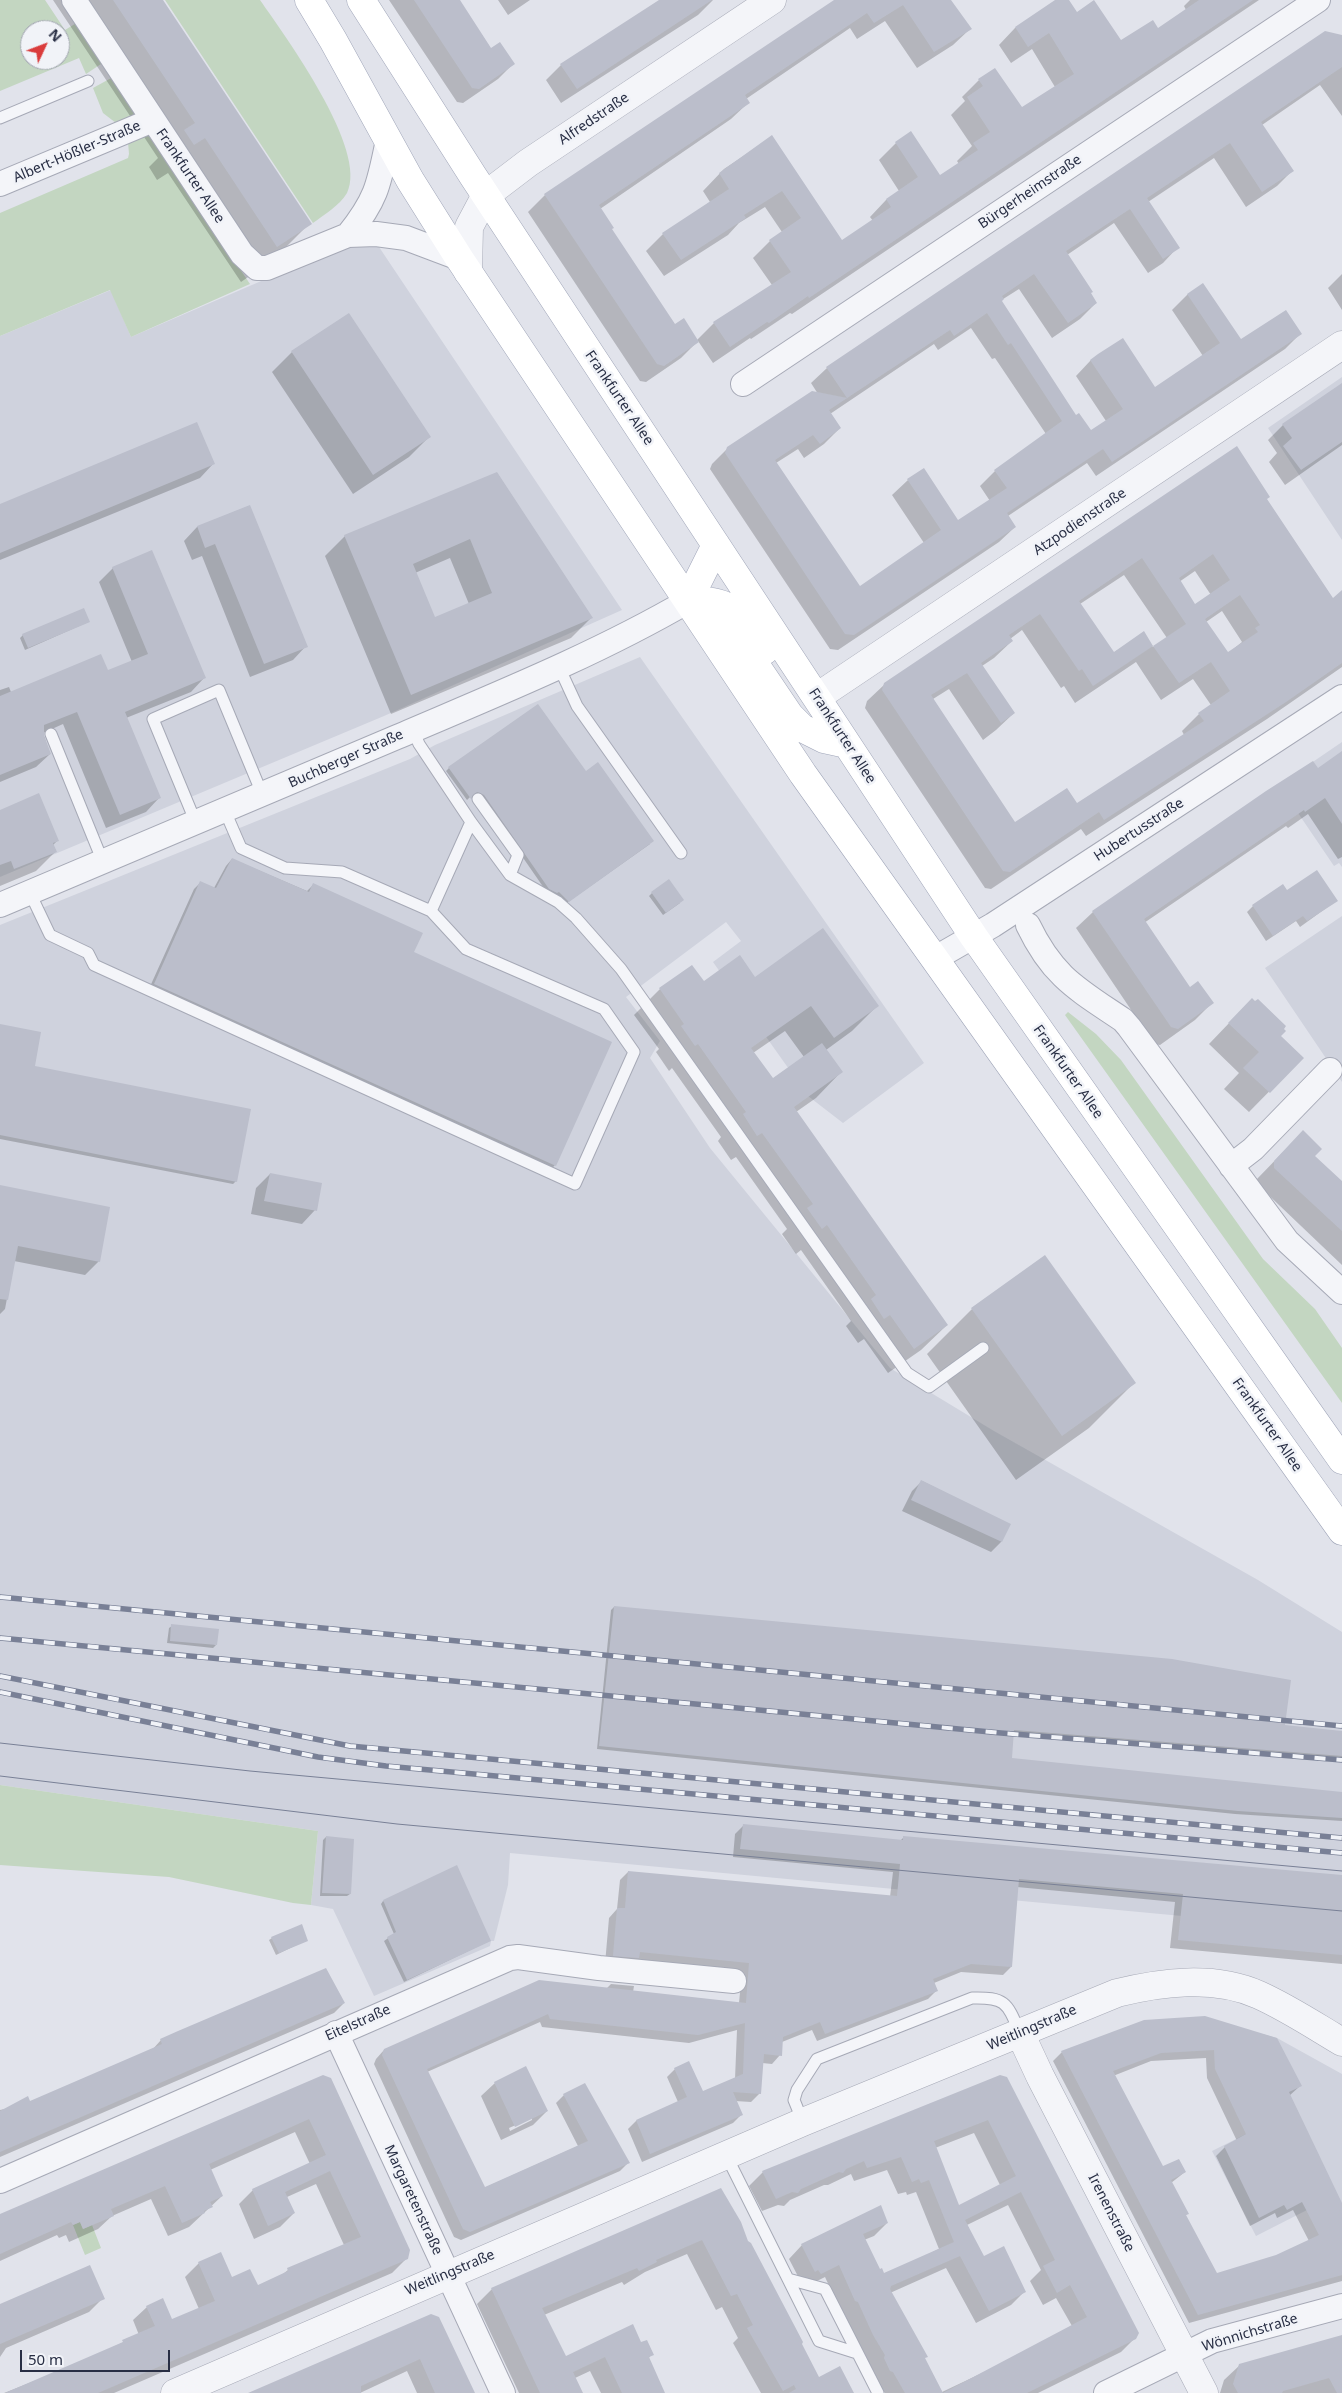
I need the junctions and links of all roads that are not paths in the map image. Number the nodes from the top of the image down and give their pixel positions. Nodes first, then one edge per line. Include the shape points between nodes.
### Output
1 (74, 0) edge
2 (309, 0) edge
3 (361, 0) edge
4 (772, 0) edge
5 (1318, 0) edge
6 (88, 81) dead end
7 (0, 118) edge
8 (153, 120) junction
9 (388, 140) junction
10 (0, 184) edge
11 (486, 195) junction
12 (348, 235) junction
13 (463, 265) junction
14 (1342, 345) edge
15 (743, 384) dead end
16 (716, 545) junction
17 (688, 602) junction
18 (559, 668) junction
19 (817, 697) junction
20 (1342, 697) edge
21 (413, 730) junction
22 (51, 734) dead end
23 (847, 744) junction
24 (263, 796) junction
25 (478, 799) dead end
26 (225, 811) junction
27 (471, 822) junction
28 (196, 823) junction
29 (681, 853) dead end
30 (103, 862) junction
31 (510, 874) junction
32 (30, 893) junction
33 (0, 905) edge
34 (431, 912) junction
35 (1028, 925) dead end
36 (974, 937) junction
37 (934, 959) junction
38 (1330, 1070) dead end
39 (1231, 1166) junction
40 (1342, 1292) edge
41 (983, 1348) dead end
42 (1342, 1460) edge
43 (1342, 1531) edge
44 (734, 1981) dead end
45 (336, 2033) junction
46 (1020, 2033) junction
47 (1342, 2042) edge
48 (803, 2122) junction
49 (726, 2155) junction
50 (0, 2181) edge
51 (448, 2274) junction
52 (788, 2279) junction
53 (1342, 2306) edge
54 (858, 2352) junction
55 (1184, 2355) junction
56 (175, 2393) edge
57 (503, 2393) edge
58 (878, 2393) edge
59 (1106, 2393) edge
60 (1204, 2393) edge

1 - 8 street, Frankfurter Allee
2 - 9 main road, Frankfurter Allee
3 - 11 main road, Frankfurter Allee
4 - 11 street, Alfredstraße via 528,163
5 - 15 street, Bürgerheimstraße
6 - 7 lane
8 - 10 street, Albert-Hößler-Straße
8 - 12 street, Frankfurter Allee via 242,254 257,268 266,268
9 - 12 street via 374,199
9 - 13 main road, Frankfurter Allee
11 - 13 street, Alfredstraße via 469,227
11 - 16 main road, Frankfurter Allee
12 - 13 street, Frankfurter Allee via 406,238
13 - 17 main road, Frankfurter Allee
14 - 19 street, Atzpodienstraße
16 - 17 main road
16 - 19 main road, Frankfurter Allee
17 - 18 street, Buchberger Straße
17 - 19 main road via 713,600 738,613 790,689
17 - 23 main road via 740,642 790,716 802,728
17 - 37 main road, Frankfurter Allee via 799,769
18 - 21 street, Buchberger Straße
18 - 29 lane via 577,706
19 - 23 main road, Frankfurter Allee
20 - 36 street, Hubertusstraße
21 - 24 street, Buchberger Straße
21 - 27 lane
22 - 30 lane
23 - 36 main road, Frankfurter Allee
24 - 26 street, Buchberger Straße
24 - 28 lane via 219,690 153,719
25 - 31 lane via 518,855
26 - 28 street, Buchberger Straße
26 - 34 lane via 241,848 285,868 342,872
27 - 31 lane
27 - 34 lane
28 - 30 street, Buchberger Straße
30 - 32 street, Buchberger Straße
31 - 41 lane via 558,902 621,969 907,1373 929,1387
32 - 33 street, Buchberger Straße
32 - 34 lane via 50,935 88,952 94,966 576,1184 634,1052 604,1010 466,949
35 - 39 street via 1040,951 1060,975 1129,1027
36 - 37 street, Hubertusstraße
36 - 42 main road, Frankfurter Allee
37 - 43 main road, Frankfurter Allee
38 - 39 street via 1253,1149
39 - 40 street via 1287,1241
44 - 45 street, Eitelstraße via 510,1958
45 - 50 street, Eitelstraße
45 - 51 street, Margaretenstraße
46 - 47 street, Weitlingstraße via 1117,1993 1152,1985 1199,1983 1257,1994
46 - 48 street, Weitlingstraße
46 - 48 lane via 1010,2011 995,1997 972,1998 818,2059 794,2100
46 - 55 street, Irenenstraße
48 - 49 street, Weitlingstraße
49 - 51 street, Weitlingstraße
49 - 52 lane
51 - 56 street, Weitlingstraße
51 - 57 street, Margaretenstraße
52 - 54 lane via 820,2341
52 - 54 lane via 825,2289
53 - 55 street, Wönnichstraße via 1212,2341
54 - 58 lane
55 - 59 street, Wönnichstraße
55 - 60 street, Irenenstraße

